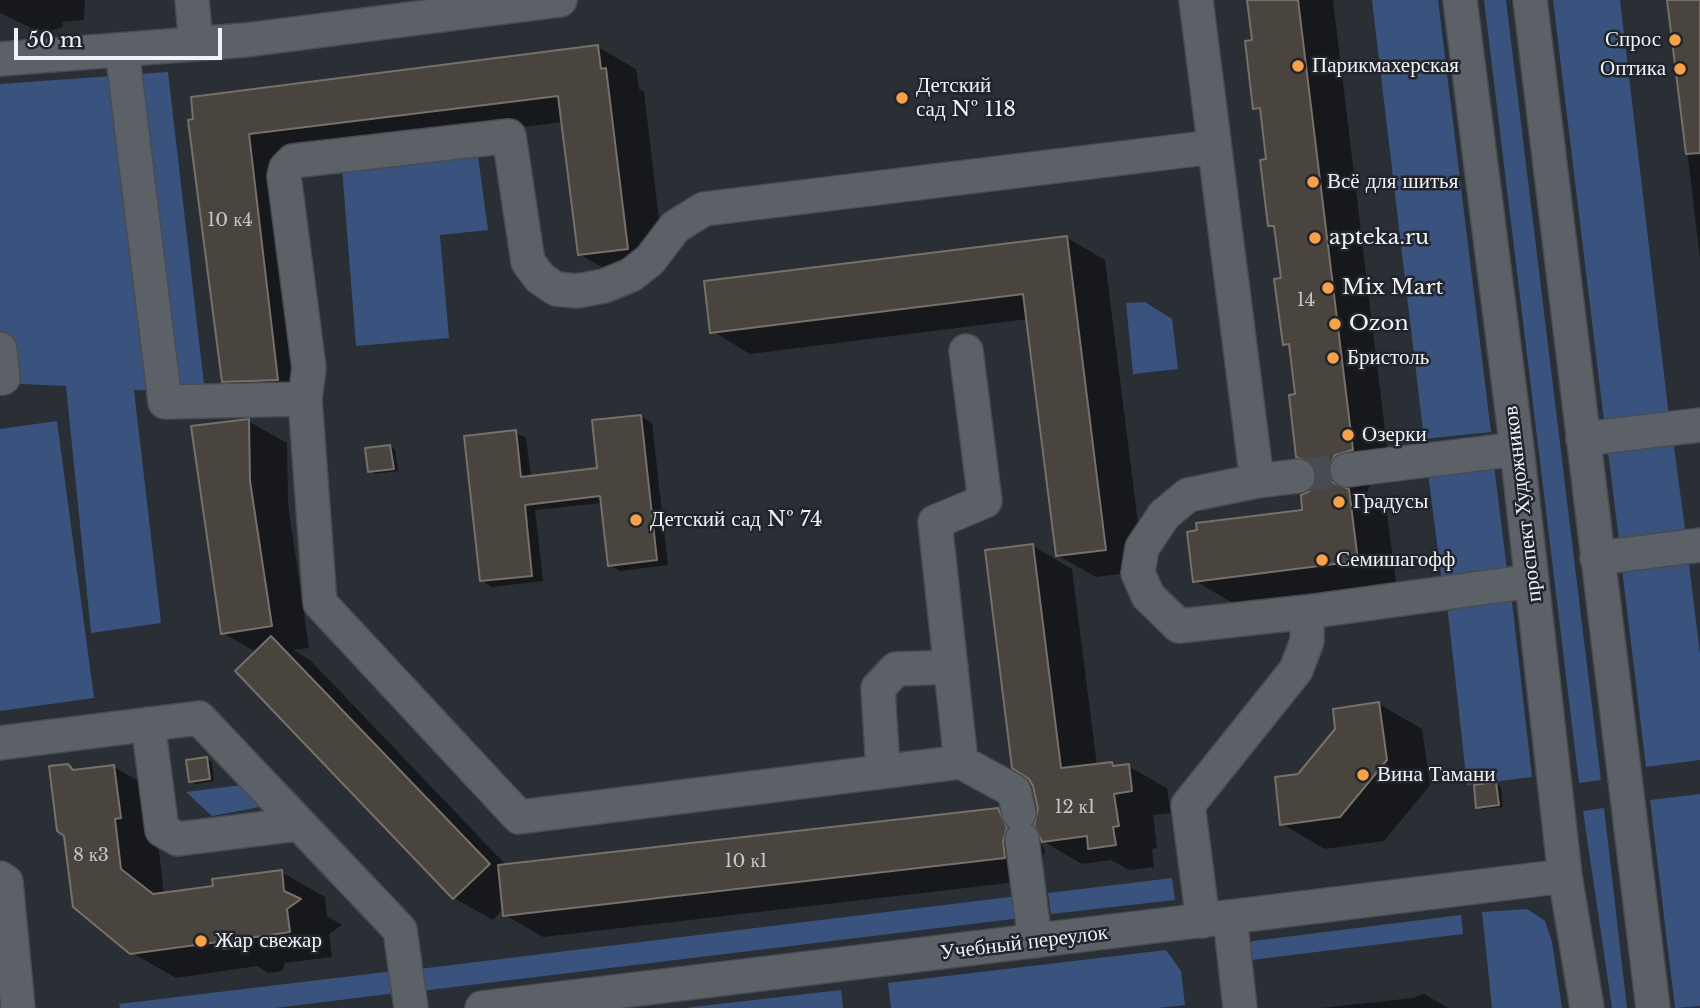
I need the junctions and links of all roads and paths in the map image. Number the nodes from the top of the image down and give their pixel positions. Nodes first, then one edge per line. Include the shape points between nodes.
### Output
1 (192, 0) edge
2 (560, 0) edge
3 (1196, 0) edge
4 (1460, 0) edge
5 (1530, 0) edge
6 (196, 44) junction
7 (122, 50) junction
8 (0, 59) edge
9 (1213, 147) junction
10 (0, 349) edge
11 (966, 351) dead end
12 (0, 378) edge
13 (304, 399) junction
14 (1700, 425) edge
15 (1583, 439) junction
16 (1517, 449) junction
17 (1347, 470) tunnel mouth
18 (1298, 476) tunnel mouth
19 (1257, 481) junction
20 (1700, 545) edge
21 (1597, 558) junction
22 (1532, 581) junction
23 (1307, 612) junction
24 (951, 667) junction
25 (148, 724) junction
26 (0, 743) edge
27 (961, 762) junction
28 (883, 771) junction
29 (299, 824) junction
30 (1565, 876) junction
31 (0, 878) edge
32 (1216, 919) junction
33 (1035, 941) junction
34 (18, 1008) edge
35 (411, 1008) edge
36 (482, 1008) edge
37 (1240, 1008) edge
38 (1587, 1008) edge
39 (1653, 1008) edge

1 - 6 street
2 - 6 street
3 - 9 street
4 - 16 street, проспект Художников
5 - 15 street
6 - 7 street
7 - 8 street
7 - 13 street via 164,402
9 - 13 street via 705,209 675,228 650,260 631,275 577,291 556,289 528,262 509,136 293,161 284,177 309,368
9 - 19 street
10 - 12 street
11 - 24 street via 985,501 935,522
13 - 28 street via 320,603 519,817
14 - 15 street
15 - 21 street
16 - 17 street
16 - 22 street, проспект Художников
18 - 19 street
19 - 23 street via 1188,495 1164,515 1142,548 1138,573 1148,596 1179,626
20 - 21 street
21 - 39 street
22 - 23 street
22 - 30 street, проспект Художников
23 - 32 street via 1307,641 1296,670 1188,805
24 - 27 street
24 - 28 street via 896,669 878,688
25 - 26 street
25 - 29 street via 199,718
25 - 29 street via 162,830 178,839
27 - 28 street
27 - 33 street via 1014,791
29 - 35 street via 400,930
30 - 32 street, Учебный переулок
30 - 38 street, проспект Художников
31 - 34 street via 6,882
32 - 33 street, Учебный переулок
32 - 37 street
33 - 36 street, Учебный переулок

